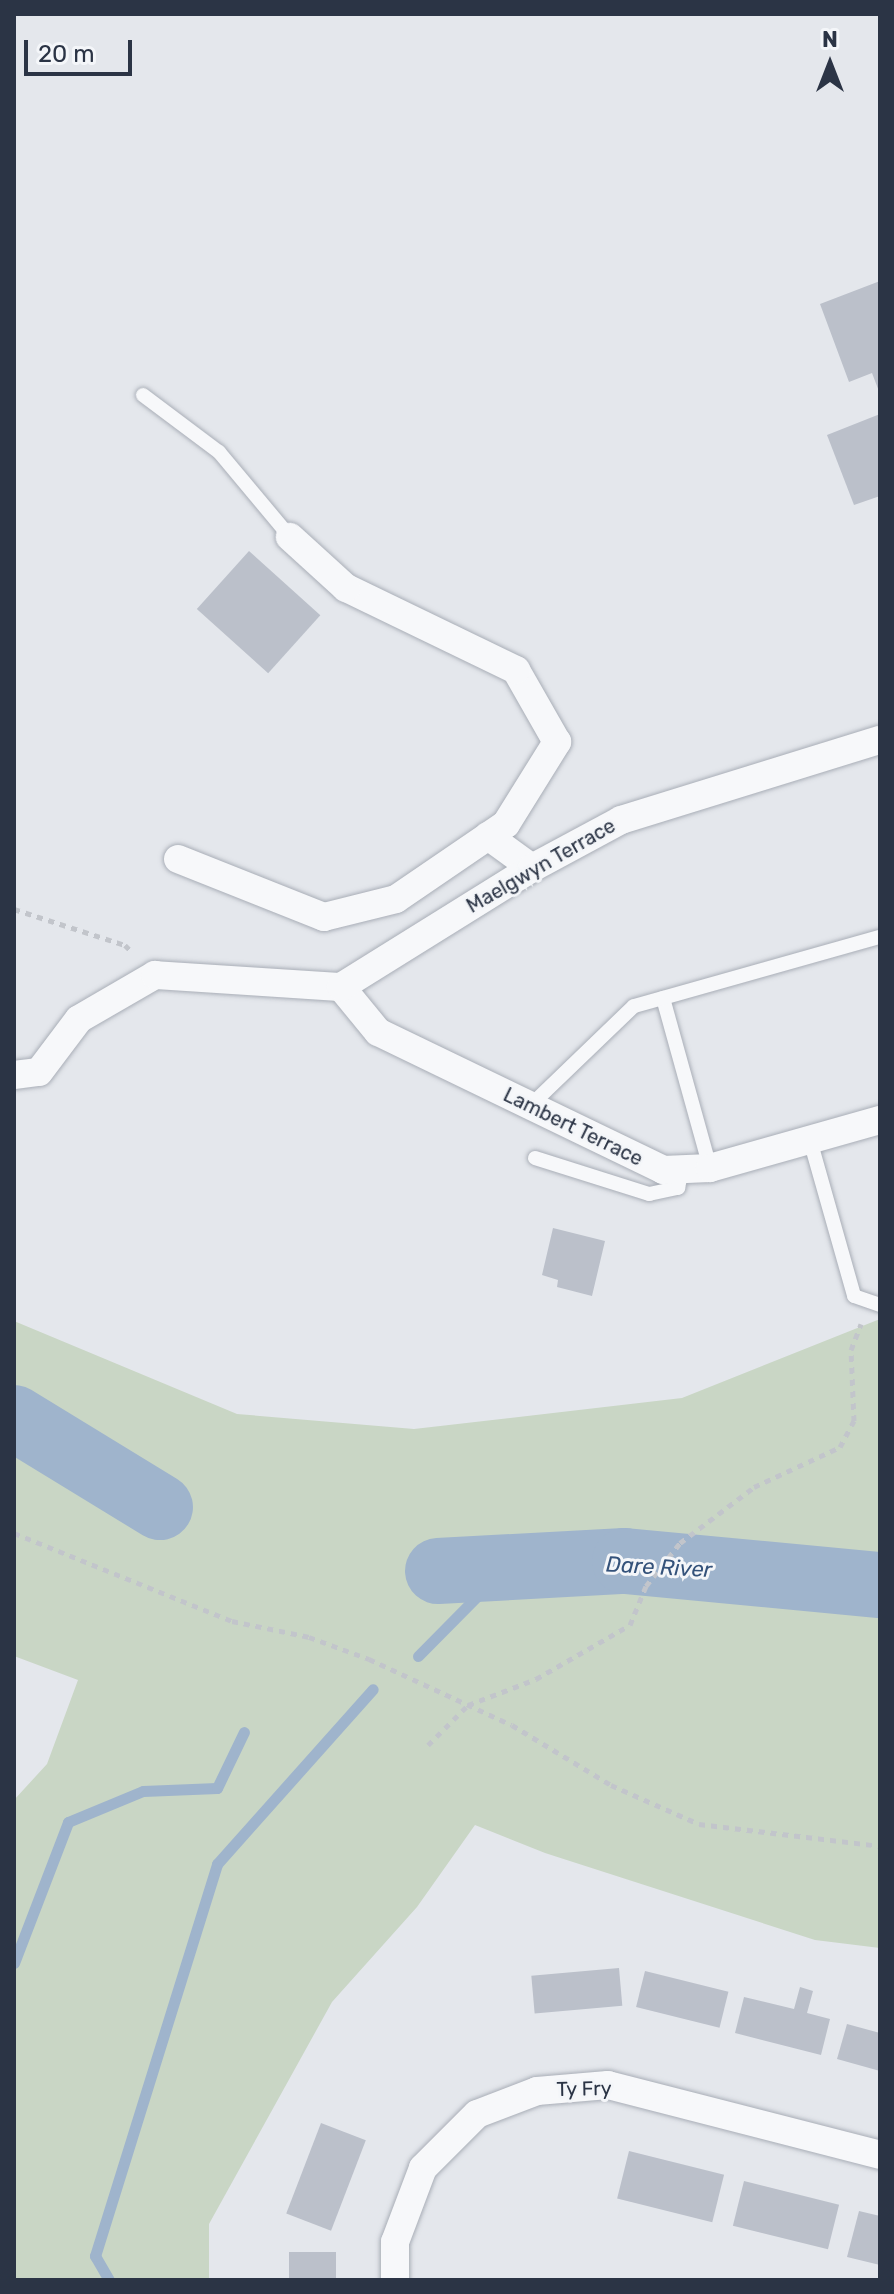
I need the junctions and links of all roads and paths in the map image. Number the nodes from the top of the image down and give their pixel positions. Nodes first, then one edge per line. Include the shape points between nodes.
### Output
1 (143, 395) dead end
2 (290, 537) joint
3 (880, 740) edge
4 (488, 836) junction
5 (178, 859) dead end
6 (532, 868) junction
7 (14, 909) edge
8 (880, 937) edge
9 (155, 975) junction
10 (341, 987) junction
11 (663, 998) junction
12 (14, 1075) edge
13 (530, 1106) junction
14 (880, 1120) edge
15 (810, 1140) junction
16 (535, 1158) dead end
17 (696, 1169) junction
18 (874, 1305) edge
19 (14, 1533) edge
20 (468, 1705) junction
21 (428, 1745) dead end
22 (880, 1846) edge
23 (880, 2155) edge
24 (395, 2280) edge

1 - 2 lane via 219,452
2 - 4 street via 346,588 516,670 557,742 506,824
3 - 6 street, Maelgwyn Terrace via 621,820
4 - 5 street via 396,899 324,917
4 - 6 street
6 - 10 street, Maelgwyn Terrace
7 - 9 path via 125,945
8 - 11 lane
9 - 10 street
9 - 12 street via 79,1019 39,1072
10 - 13 street, Lambert Terrace via 378,1032
11 - 13 lane via 634,1006
11 - 17 lane
13 - 17 street, Lambert Terrace via 663,1170
14 - 15 street, Lambert Terrace
15 - 17 street, Lambert Terrace
15 - 18 lane via 854,1296
16 - 17 lane via 649,1194 678,1188
18 - 20 path via 851,1350 854,1421 840,1447 754,1487 680,1543 646,1586 630,1625 536,1679
19 - 20 path via 232,1621 309,1637 369,1659
20 - 21 path
20 - 22 path via 512,1725 611,1785 699,1824
23 - 24 street, Ty Fry via 608,2085 537,2091 477,2114 423,2168 395,2242

